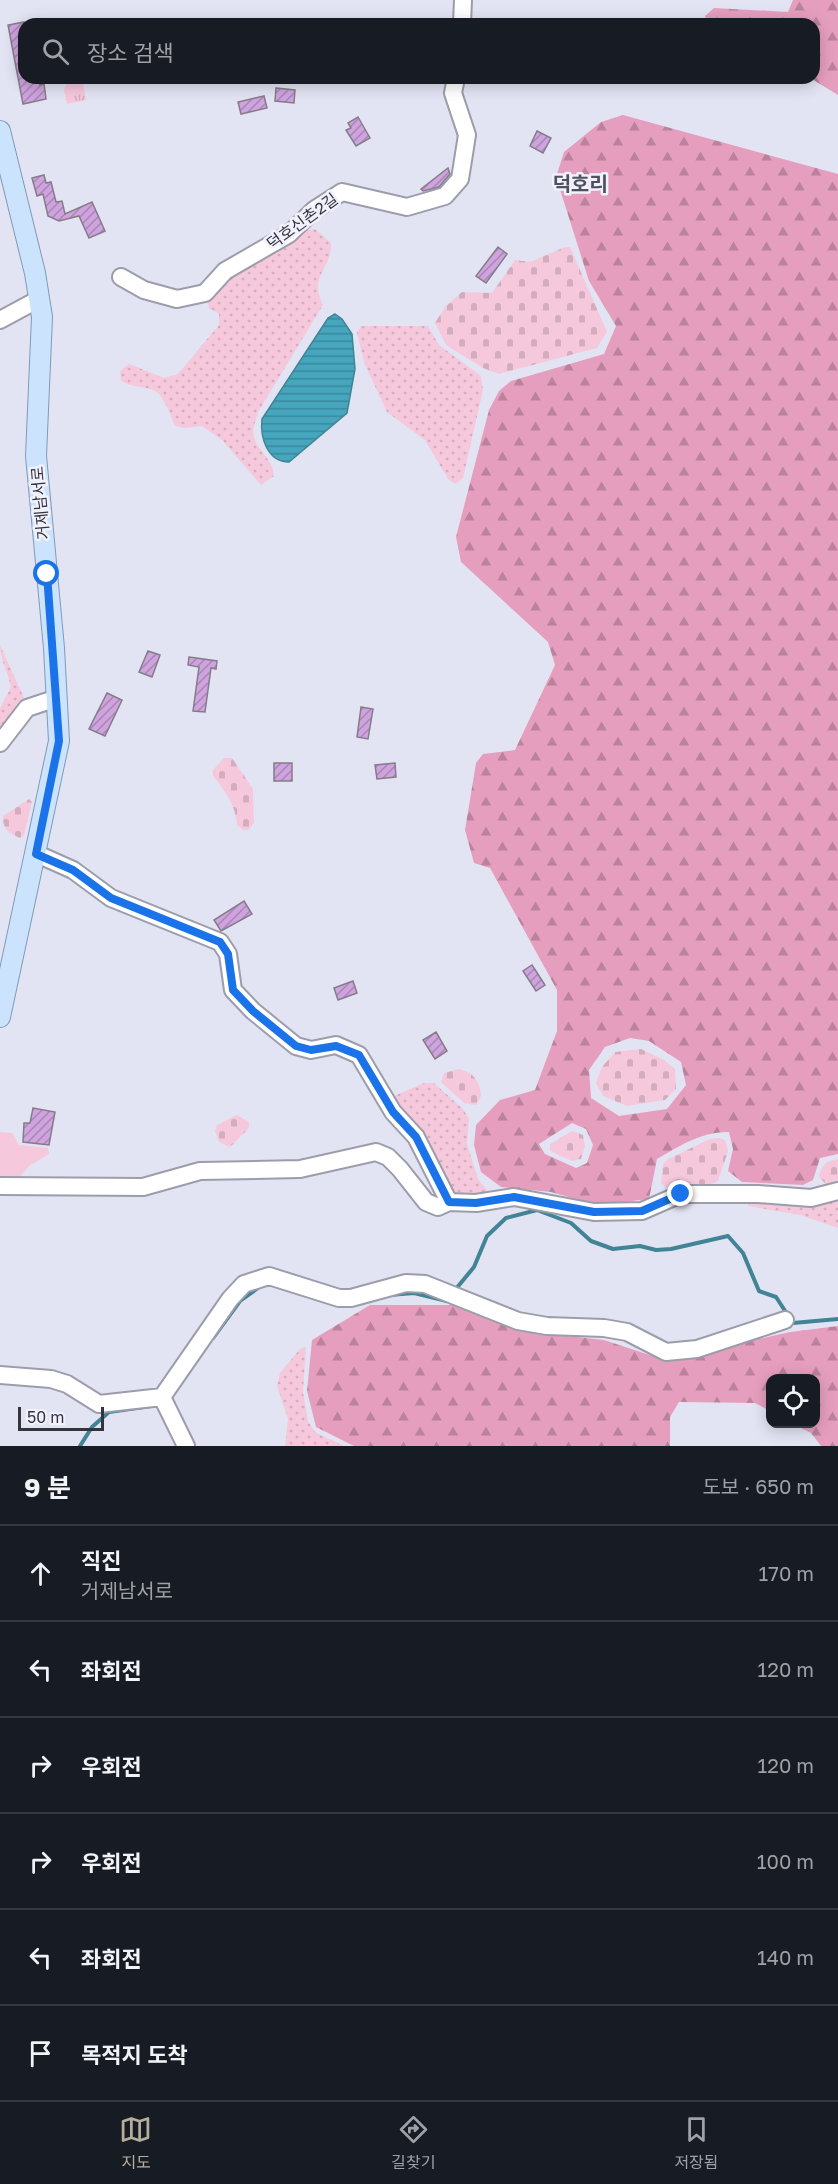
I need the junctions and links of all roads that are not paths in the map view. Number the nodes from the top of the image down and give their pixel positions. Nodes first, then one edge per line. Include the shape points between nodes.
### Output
1 (463, 0) edge
2 (462, 18) edge
3 (455, 84) edge
4 (0, 131) edge
5 (122, 277) dead end
6 (39, 299) junction
7 (0, 320) edge
8 (57, 698) junction
9 (0, 743) edge
10 (36, 854) junction
11 (0, 1017) edge
12 (0, 1186) edge
13 (838, 1191) edge
14 (449, 1202) junction
15 (785, 1320) dead end
16 (0, 1375) edge
17 (162, 1397) junction
18 (186, 1446) edge

1 - 2 street
3 - 5 street, 덕호신촌2길 via 453,93 467,135 460,178 445,196 407,207 342,192 314,210 289,234 225,271 205,293 177,299 144,290
4 - 6 main road, 거제남서로
6 - 7 street
6 - 8 main road, 거제남서로 via 42,317 36,456
8 - 9 street via 27,708
8 - 10 main road, 거제남서로 via 59,741
10 - 11 main road, 거제남서로
10 - 14 street via 73,870 111,898 220,942 228,954 233,990 296,1046 311,1050 336,1046 359,1055 393,1112 416,1137
12 - 14 street via 143,1187 200,1172 300,1169 376,1152 388,1157 426,1202 438,1207
13 - 14 street via 811,1198 681,1194 642,1211 594,1212 514,1197 476,1203
15 - 17 street via 697,1349 666,1352 627,1332 518,1321 425,1284 406,1283 339,1298 269,1276 244,1284 230,1299
16 - 17 street via 51,1379 99,1404
17 - 18 street

